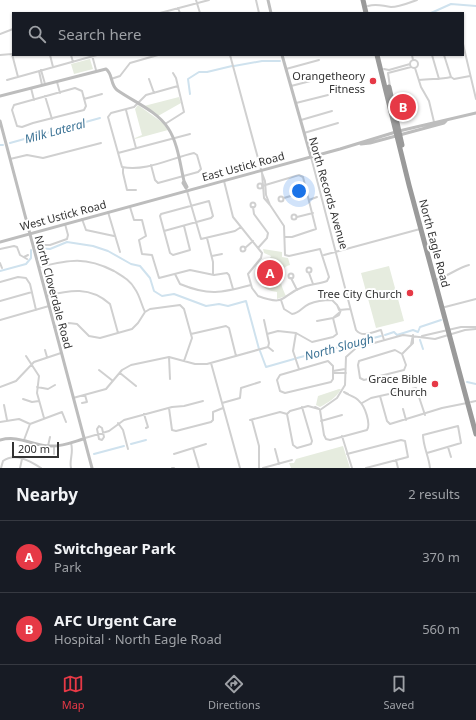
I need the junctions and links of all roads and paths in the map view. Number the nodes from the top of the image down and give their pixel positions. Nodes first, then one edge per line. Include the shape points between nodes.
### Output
1 (209, 0) edge
2 (256, 0) edge
3 (268, 0) edge
4 (363, 0) edge
5 (416, 0) edge
6 (197, 1) edge
7 (367, 3) edge
8 (178, 8) junction
9 (164, 12) edge
10 (180, 12) edge
11 (200, 12) edge
12 (259, 12) edge
13 (271, 12) edge
14 (366, 12) edge
15 (12, 29) edge
16 (0, 34) edge
17 (464, 49) edge
18 (0, 54) edge
19 (12, 54) edge
20 (13, 56) edge
21 (50, 56) edge
22 (71, 56) edge
23 (92, 56) edge
24 (230, 56) edge
25 (282, 56) edge
26 (379, 56) edge
27 (412, 56) edge
28 (432, 56) edge
29 (444, 56) edge
30 (146, 57) edge
31 (319, 60) dead end
32 (413, 60) junction
33 (73, 62) junction
34 (411, 65) junction
35 (53, 67) junction
36 (415, 68) junction
37 (286, 69) junction
38 (384, 69) junction
39 (96, 70) junction
40 (40, 71) junction
41 (173, 73) dead end
42 (18, 76) junction
43 (470, 76) junction
44 (326, 77) dead end
45 (451, 77) junction
46 (111, 79) junction
47 (149, 79) dead end
48 (439, 79) junction
49 (7, 80) dead end
50 (57, 80) junction
51 (418, 80) junction
52 (44, 84) junction
53 (178, 86) junction
54 (291, 86) junction
55 (31, 88) junction
56 (154, 92) junction
57 (390, 92) junction
58 (60, 93) junction
59 (102, 94) dead end
60 (328, 95) dead end
61 (0, 96) edge
62 (46, 96) junction
63 (84, 99) junction
64 (476, 99) edge
65 (34, 100) junction
66 (138, 103) junction
67 (295, 103) junction
68 (126, 110) junction
69 (332, 112) dead end
70 (476, 113) edge
71 (52, 119) junction
72 (300, 120) junction
73 (0, 121) edge
74 (446, 121) junction
75 (434, 122) junction
76 (338, 123) dead end
77 (165, 124) junction
78 (1, 132) edge
79 (303, 133) junction
80 (190, 134) dead end
81 (398, 134) junction
82 (173, 139) junction
83 (101, 143) dead end
84 (136, 148) junction
85 (118, 153) junction
86 (311, 157) junction
87 (178, 158) junction
88 (10, 159) junction
89 (151, 165) junction
90 (122, 167) junction
91 (261, 172) junction
92 (183, 176) junction
93 (224, 181) junction
94 (264, 185) junction
95 (186, 189) junction
96 (136, 190) dead end
97 (307, 191) junction
98 (317, 197) dead end
99 (284, 198) dead end
100 (309, 200) junction
101 (191, 205) junction
102 (130, 206) junction
103 (253, 207) dead end
104 (108, 212) junction
105 (313, 213) junction
106 (297, 218) dead end
107 (82, 219) junction
108 (195, 223) junction
109 (65, 224) junction
110 (184, 226) junction
111 (241, 227) junction
112 (422, 229) junction
113 (164, 231) junction
114 (30, 233) junction
115 (114, 236) junction
116 (285, 237) junction
117 (207, 238) junction
118 (253, 241) junction
119 (0, 242) edge
120 (45, 245) dead end
121 (245, 248) dead end
122 (258, 248) junction
123 (0, 249) edge
124 (120, 252) dead end
125 (336, 252) junction
126 (222, 254) dead end
127 (28, 255) dead end
128 (324, 255) junction
129 (212, 256) junction
130 (24, 257) junction
131 (27, 259) dead end
132 (0, 263) edge
133 (469, 266) dead end
134 (39, 267) junction
135 (2, 268) dead end
136 (310, 273) dead end
137 (175, 274) junction
138 (212, 275) junction
139 (291, 278) dead end
140 (437, 279) junction
141 (0, 282) edge
142 (313, 284) junction
143 (251, 285) junction
144 (233, 289) junction
145 (297, 290) junction
146 (32, 292) junction
147 (46, 296) junction
148 (476, 298) edge
149 (280, 300) junction
150 (0, 301) edge
151 (49, 306) junction
152 (445, 307) junction
153 (350, 308) junction
154 (36, 310) junction
155 (341, 310) junction
156 (145, 312) junction
157 (333, 318) junction
158 (0, 320) edge
159 (264, 320) dead end
160 (317, 321) dead end
161 (54, 327) junction
162 (476, 328) edge
163 (296, 332) junction
164 (450, 332) junction
165 (118, 333) junction
166 (191, 334) junction
167 (267, 334) junction
168 (413, 335) junction
169 (384, 340) junction
170 (268, 347) junction
171 (46, 350) dead end
172 (273, 351) dead end
173 (61, 353) junction
174 (402, 354) junction
175 (26, 356) dead end
176 (236, 356) junction
177 (47, 357) junction
178 (169, 357) junction
179 (184, 361) junction
180 (211, 363) junction
181 (31, 364) junction
182 (299, 369) junction
183 (345, 369) junction
184 (99, 370) dead end
185 (333, 372) junction
186 (120, 373) junction
187 (346, 373) junction
188 (170, 379) dead end
189 (113, 381) junction
190 (260, 382) dead end
191 (55, 385) dead end
192 (136, 386) dead end
193 (0, 387) edge
194 (37, 387) junction
195 (343, 391) junction
196 (85, 395) junction
197 (380, 396) junction
198 (73, 398) junction
199 (23, 399) dead end
200 (203, 400) dead end
201 (39, 401) junction
202 (471, 402) edge
203 (82, 403) dead end
204 (222, 403) junction
205 (362, 403) junction
206 (4, 405) dead end
207 (169, 407) junction
208 (302, 407) junction
209 (223, 408) junction
210 (403, 409) dead end
211 (320, 410) junction
212 (144, 414) junction
213 (286, 414) junction
214 (342, 415) dead end
215 (425, 415) junction
216 (44, 418) junction
217 (7, 420) junction
218 (406, 420) junction
219 (321, 421) junction
220 (0, 422) edge
221 (66, 422) dead end
222 (476, 422) edge
223 (30, 424) junction
224 (118, 424) junction
225 (146, 428) dead end
226 (103, 433) junction
227 (476, 434) edge
228 (98, 435) junction
229 (342, 436) junction
230 (50, 437) dead end
231 (84, 439) junction
232 (0, 440) edge
233 (24, 440) junction
234 (71, 442) junction
235 (206, 444) dead end
236 (48, 446) junction
237 (54, 446) junction
238 (448, 447) junction
239 (193, 448) junction
240 (128, 449) dead end
241 (275, 449) dead end
242 (427, 453) junction
243 (54, 454) dead end
244 (174, 454) dead end
245 (347, 454) junction
246 (451, 457) dead end
247 (0, 458) edge
248 (22, 459) junction
249 (3, 460) junction
250 (292, 460) dead end
251 (396, 460) junction
252 (280, 464) junction
253 (2, 468) edge
254 (20, 468) edge
255 (41, 468) edge
256 (71, 468) edge
257 (92, 468) edge
258 (199, 468) edge
259 (240, 468) edge
260 (259, 468) edge
261 (263, 468) edge
262 (352, 468) edge
263 (366, 468) edge
264 (398, 468) edge
265 (430, 468) edge

1 - 6 street
2 - 12 street
3 - 13 main road
4 - 14 highway
5 - 7 street via 393,7
6 - 8 street
6 - 11 street
8 - 9 street
8 - 10 street
15 - 16 street
17 - 43 street
18 - 19 street
20 - 42 street
21 - 35 street
22 - 33 street
23 - 33 street
23 - 39 street
24 - 91 street
25 - 37 main road, North Records Avenue
26 - 38 highway, North Eagle Road
26 - 81 highway, North Eagle Road
27 - 32 street
28 - 48 street
29 - 45 street
30 - 46 street via 130,63 120,76
31 - 37 street
32 - 34 street
32 - 36 street via 418,64
33 - 35 street
34 - 36 street
34 - 38 street
34 - 57 street via 388,73
35 - 40 street
36 - 51 street
37 - 54 main road, North Records Avenue
38 - 57 highway, North Eagle Road
39 - 46 main road via 106,69
39 - 50 main road
40 - 42 street
40 - 52 street
41 - 53 street
42 - 49 street
43 - 45 street via 454,79
43 - 64 street
44 - 54 street
45 - 48 street
46 - 66 main road via 118,90
47 - 56 street
48 - 51 street
50 - 52 main road
50 - 58 street
51 - 75 street via 429,101
52 - 55 main road
53 - 56 street
53 - 77 street via 184,112
54 - 67 main road, North Records Avenue
55 - 61 main road
55 - 65 street
56 - 66 street via 143,96
57 - 81 highway, North Eagle Road
58 - 62 street
58 - 63 street via 79,88
59 - 63 street
60 - 67 street
62 - 65 street
62 - 71 street
63 - 71 street via 85,109
65 - 71 street via 13,106 18,127
66 - 68 street
66 - 77 main road
67 - 72 main road, North Records Avenue
68 - 84 street
68 - 85 street via 109,116 108,120
69 - 72 street
70 - 74 main road, East Ustick Road
72 - 79 main road, North Records Avenue
73 - 78 main road, North Cloverdale Road
74 - 75 main road, East Ustick Road
74 - 81 main road, East Ustick Road
75 - 81 main road, East Ustick Road
76 - 79 street
77 - 82 main road
78 - 88 main road, North Cloverdale Road
79 - 86 main road, North Records Avenue
80 - 82 street
81 - 86 main road, East Ustick Road
81 - 112 highway, North Eagle Road
81 - 112 highway, North Eagle Road
82 - 84 street
82 - 87 main road
83 - 88 street via 44,158 28,155
84 - 85 street
85 - 90 street
86 - 91 main road, East Ustick Road
86 - 125 street, North Records Avenue
87 - 89 street
87 - 92 main road
87 - 92 street via 195,154 200,171
88 - 114 main road, North Cloverdale Road
89 - 90 street via 134,169
89 - 92 street via 157,183
90 - 96 street via 128,191
91 - 93 main road, East Ustick Road
91 - 94 street
92 - 95 main road
93 - 95 main road, East Ustick Road
93 - 111 street via 232,215
94 - 97 street via 302,175
94 - 116 street via 264,198 282,221
95 - 101 street
95 - 102 main road, East Ustick Road
97 - 99 street
97 - 100 street
98 - 100 street
100 - 105 street
101 - 108 street
101 - 108 street via 209,201 213,217
101 - 113 street via 161,214
102 - 104 main road, West Ustick Road
102 - 137 street via 134,220 142,220 146,236 139,240 142,254 152,255 159,278
103 - 122 street via 254,214 268,232 267,238
104 - 107 main road, West Ustick Road
104 - 115 street
105 - 106 street
105 - 116 street via 316,229
107 - 109 main road, West Ustick Road
107 - 115 street via 88,231
108 - 110 street
108 - 117 street via 201,239
109 - 114 main road, West Ustick Road
109 - 120 street via 67,240
110 - 113 street
110 - 113 street via 190,250 174,255
111 - 117 street
111 - 118 street
112 - 125 street
112 - 140 highway, North Eagle Road
112 - 164 highway, North Eagle Road
114 - 119 main road, West Ustick Road
114 - 134 main road, North Cloverdale Road
115 - 124 street
116 - 128 street via 285,255 320,249
117 - 129 street
118 - 121 street
118 - 122 street
122 - 143 street via 262,256 249,271
123 - 130 street via 14,246
125 - 128 street
125 - 153 street, North Records Avenue
126 - 129 street
127 - 130 street
128 - 142 street via 329,280
129 - 138 street
130 - 131 street
132 - 135 street
133 - 140 street
134 - 147 main road, North Cloverdale Road
134 - 156 street via 70,260 88,261 105,266 132,284
136 - 142 street
137 - 138 street via 190,270
137 - 144 street via 178,283 190,288 213,293
138 - 144 street via 228,274
139 - 145 street
140 - 152 highway, North Eagle Road
141 - 146 street via 18,277 26,278
142 - 145 street
143 - 144 street
143 - 149 street via 258,296 273,301
145 - 149 street
146 - 150 street
146 - 154 street
147 - 151 main road, North Cloverdale Road
147 - 165 street via 73,290 90,292 110,304
148 - 152 street
149 - 155 street via 284,309 292,314 298,313 310,303 334,300
151 - 154 street
151 - 161 main road, North Cloverdale Road
152 - 164 highway, North Eagle Road
153 - 155 street
153 - 169 street, North Records Avenue via 359,334 381,330
154 - 158 street
155 - 157 street
156 - 165 street via 136,326
156 - 166 street via 150,309 182,306
157 - 160 street
157 - 163 street via 337,334 334,337 312,342
159 - 167 street
161 - 165 street via 69,323 77,324 89,336 96,338
161 - 173 main road, North Cloverdale Road
162 - 164 street
163 - 167 street
163 - 182 street via 293,351
164 - 168 street
164 - 202 highway, North Eagle Road
166 - 176 street via 226,326 229,328
166 - 179 street via 191,342
167 - 170 street
168 - 169 street
168 - 174 street via 411,346
169 - 183 street via 352,350 346,359
170 - 172 street
170 - 176 street
171 - 177 street
173 - 177 street
173 - 198 main road, North Cloverdale Road
174 - 174 street via 395,350 359,361 360,378 364,380 406,368
175 - 181 street
176 - 180 street
177 - 181 street
178 - 179 street
178 - 186 street via 131,365
178 - 188 street
179 - 180 street via 202,365
180 - 204 street
181 - 193 street via 16,381
181 - 194 street via 39,376
182 - 185 street via 330,362
182 - 185 street via 278,377 282,392 321,386 332,381
183 - 185 street
183 - 187 street
184 - 189 street
185 - 187 street
186 - 189 street
186 - 192 street
187 - 195 street
189 - 196 street via 106,389
190 - 204 street via 242,387 240,398
191 - 194 street via 48,389
194 - 201 street
195 - 205 street
195 - 211 street
196 - 198 street
196 - 203 street via 87,402
197 - 205 street
197 - 215 street via 416,388
197 - 218 street via 388,424
198 - 231 main road, North Cloverdale Road
199 - 201 street
200 - 207 street
201 - 216 street
202 - 215 street
202 - 222 highway, North Eagle Road
202 - 227 highway, North Eagle Road
204 - 209 street
205 - 229 street via 368,429
206 - 217 street
207 - 209 street via 172,430 176,431 211,422 213,412
207 - 212 street
208 - 211 street via 315,407
208 - 213 street
208 - 213 street via 311,444 296,448
209 - 259 street
210 - 218 street
211 - 219 street
212 - 224 street
212 - 225 street via 148,427
213 - 260 street via 280,412 251,420 260,448
214 - 219 street
215 - 218 street
216 - 221 street via 62,412
216 - 223 street
217 - 220 street
217 - 223 street via 22,419
219 - 229 street via 326,439
223 - 233 street
224 - 226 street
224 - 240 street via 123,430
226 - 228 street
226 - 228 street via 102,440
226 - 228 street via 99,426
228 - 231 street
229 - 245 street
230 - 236 street
231 - 234 main road
231 - 257 main road, North Cloverdale Road
232 - 233 main road
233 - 236 main road
234 - 237 main road
234 - 256 street
235 - 239 street
236 - 237 main road
237 - 243 street
238 - 242 street
238 - 242 street via 462,443 457,426 423,435
238 - 246 street
239 - 244 street
239 - 258 street
241 - 252 street
242 - 265 street
245 - 251 street via 404,440 408,456
245 - 262 street
247 - 249 street
248 - 249 street via 12,456
248 - 254 street
248 - 255 street
249 - 253 street
250 - 252 street
251 - 263 street
251 - 264 street
252 - 261 street

